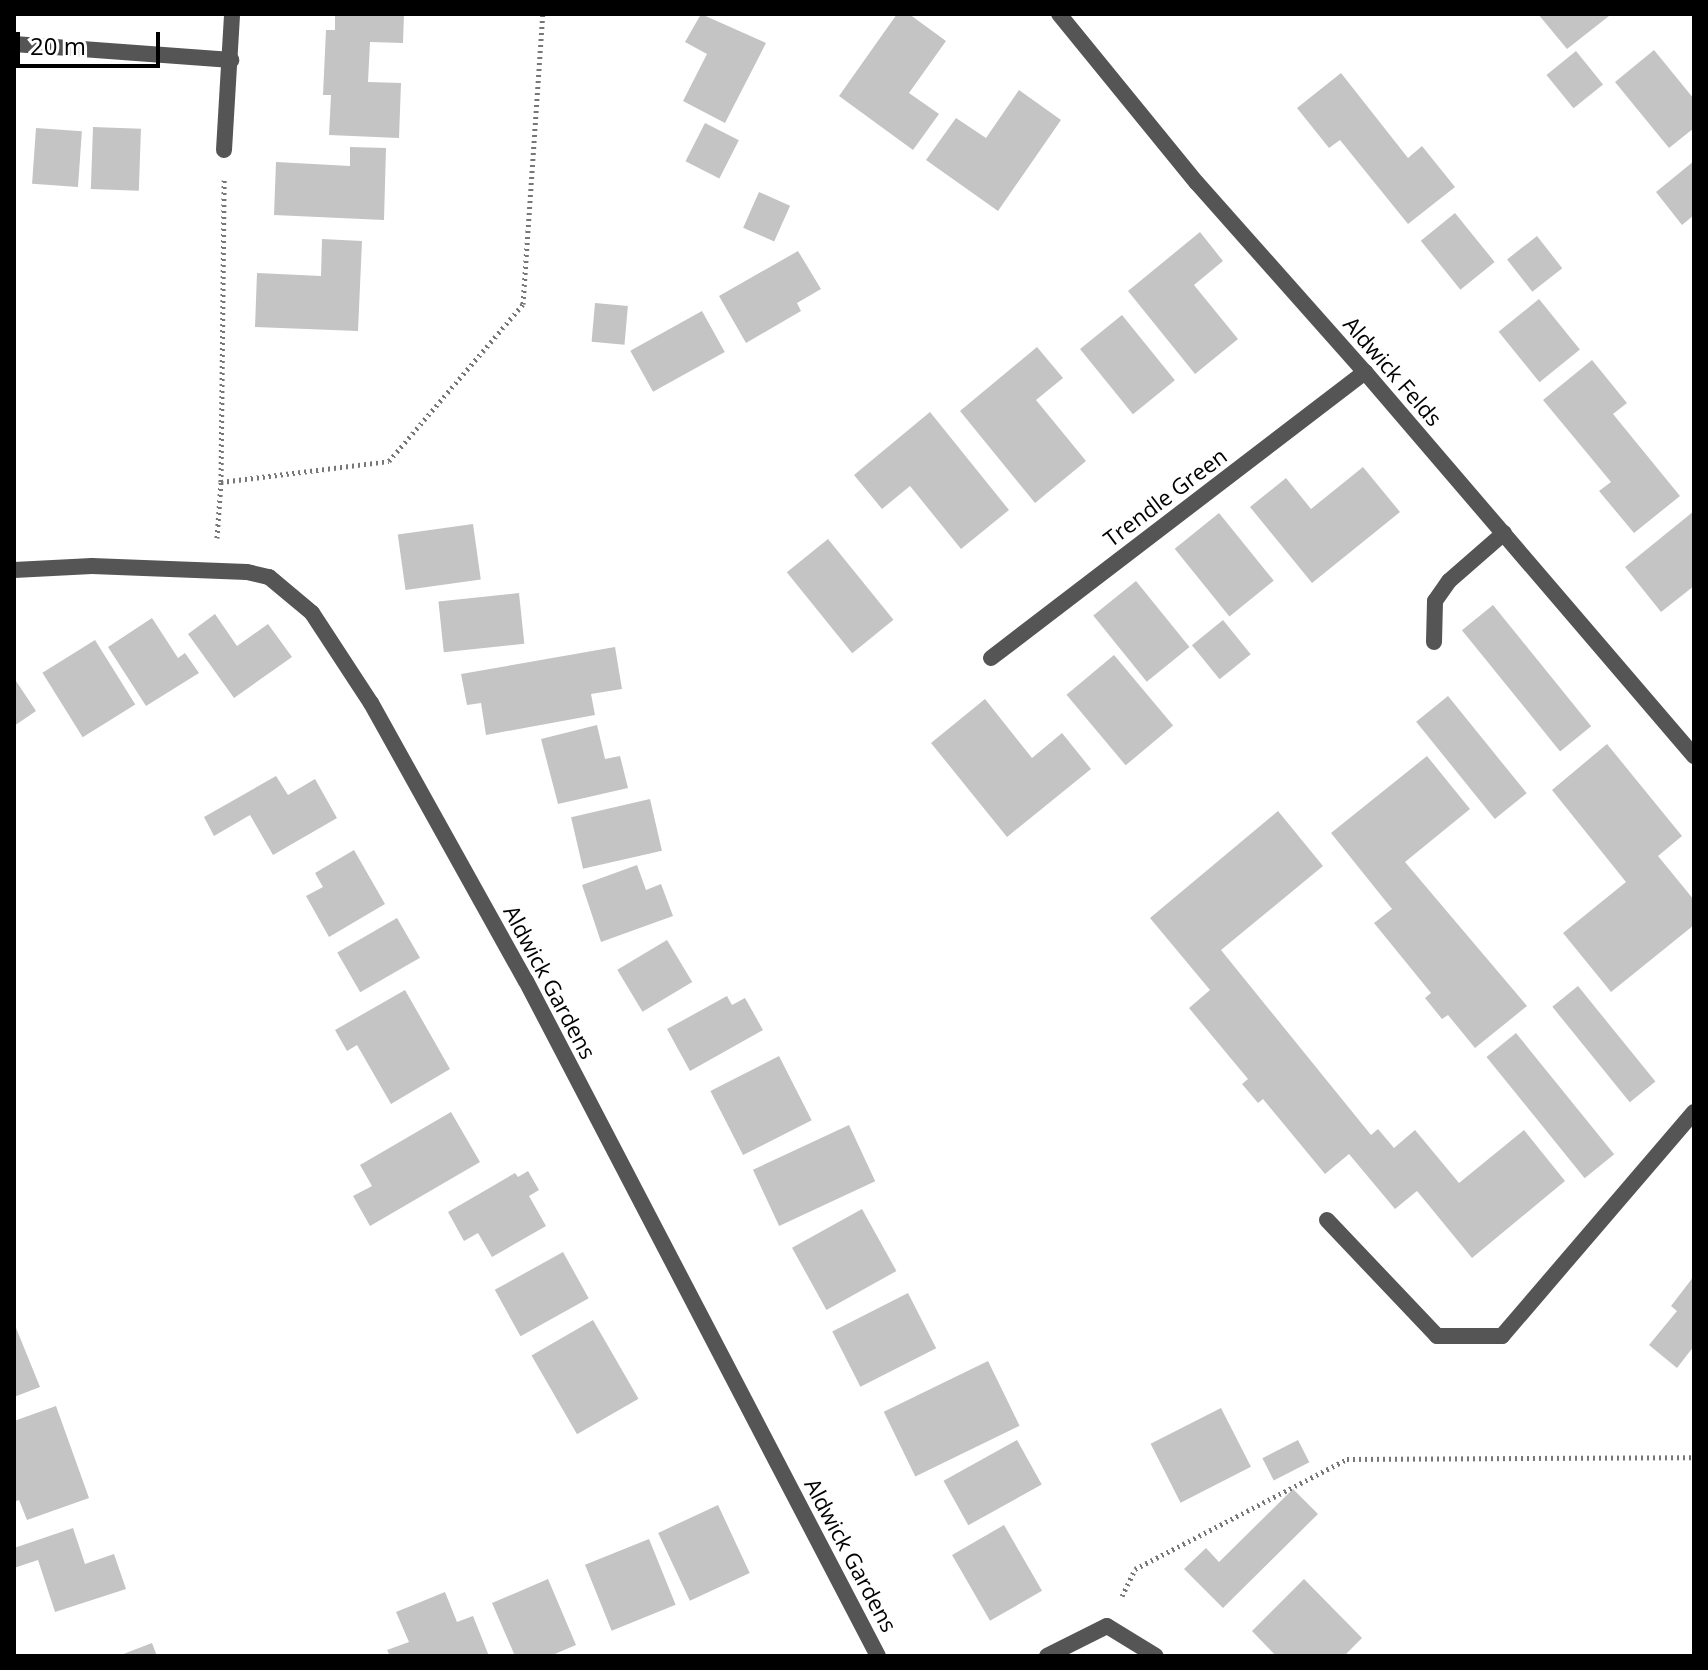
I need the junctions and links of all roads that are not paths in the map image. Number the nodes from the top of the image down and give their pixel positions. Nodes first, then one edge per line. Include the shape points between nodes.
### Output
1 (232, 14) edge
2 (1059, 14) edge
3 (14, 44) edge
4 (231, 60) junction
5 (224, 150) road end
6 (1365, 372) junction
7 (1504, 533) junction
8 (14, 570) edge
9 (1434, 642) dead end
10 (991, 658) dead end
11 (1694, 756) edge
12 (1694, 1112) edge
13 (1327, 1220) dead end
14 (878, 1656) edge
15 (1047, 1656) edge
16 (1156, 1656) edge

1 - 4 street
2 - 6 street, Aldwick Felds via 1197,183
3 - 4 street
4 - 5 street
6 - 7 street, Aldwick Felds
6 - 10 street, Trendle Green
7 - 9 street via 1449,581 1435,601
7 - 11 street, Aldwick Felds
8 - 14 street, Aldwick Gardens via 92,566 269,577 312,613 371,703 526,981
12 - 13 street via 1502,1336 1437,1336
15 - 16 street via 1107,1626

